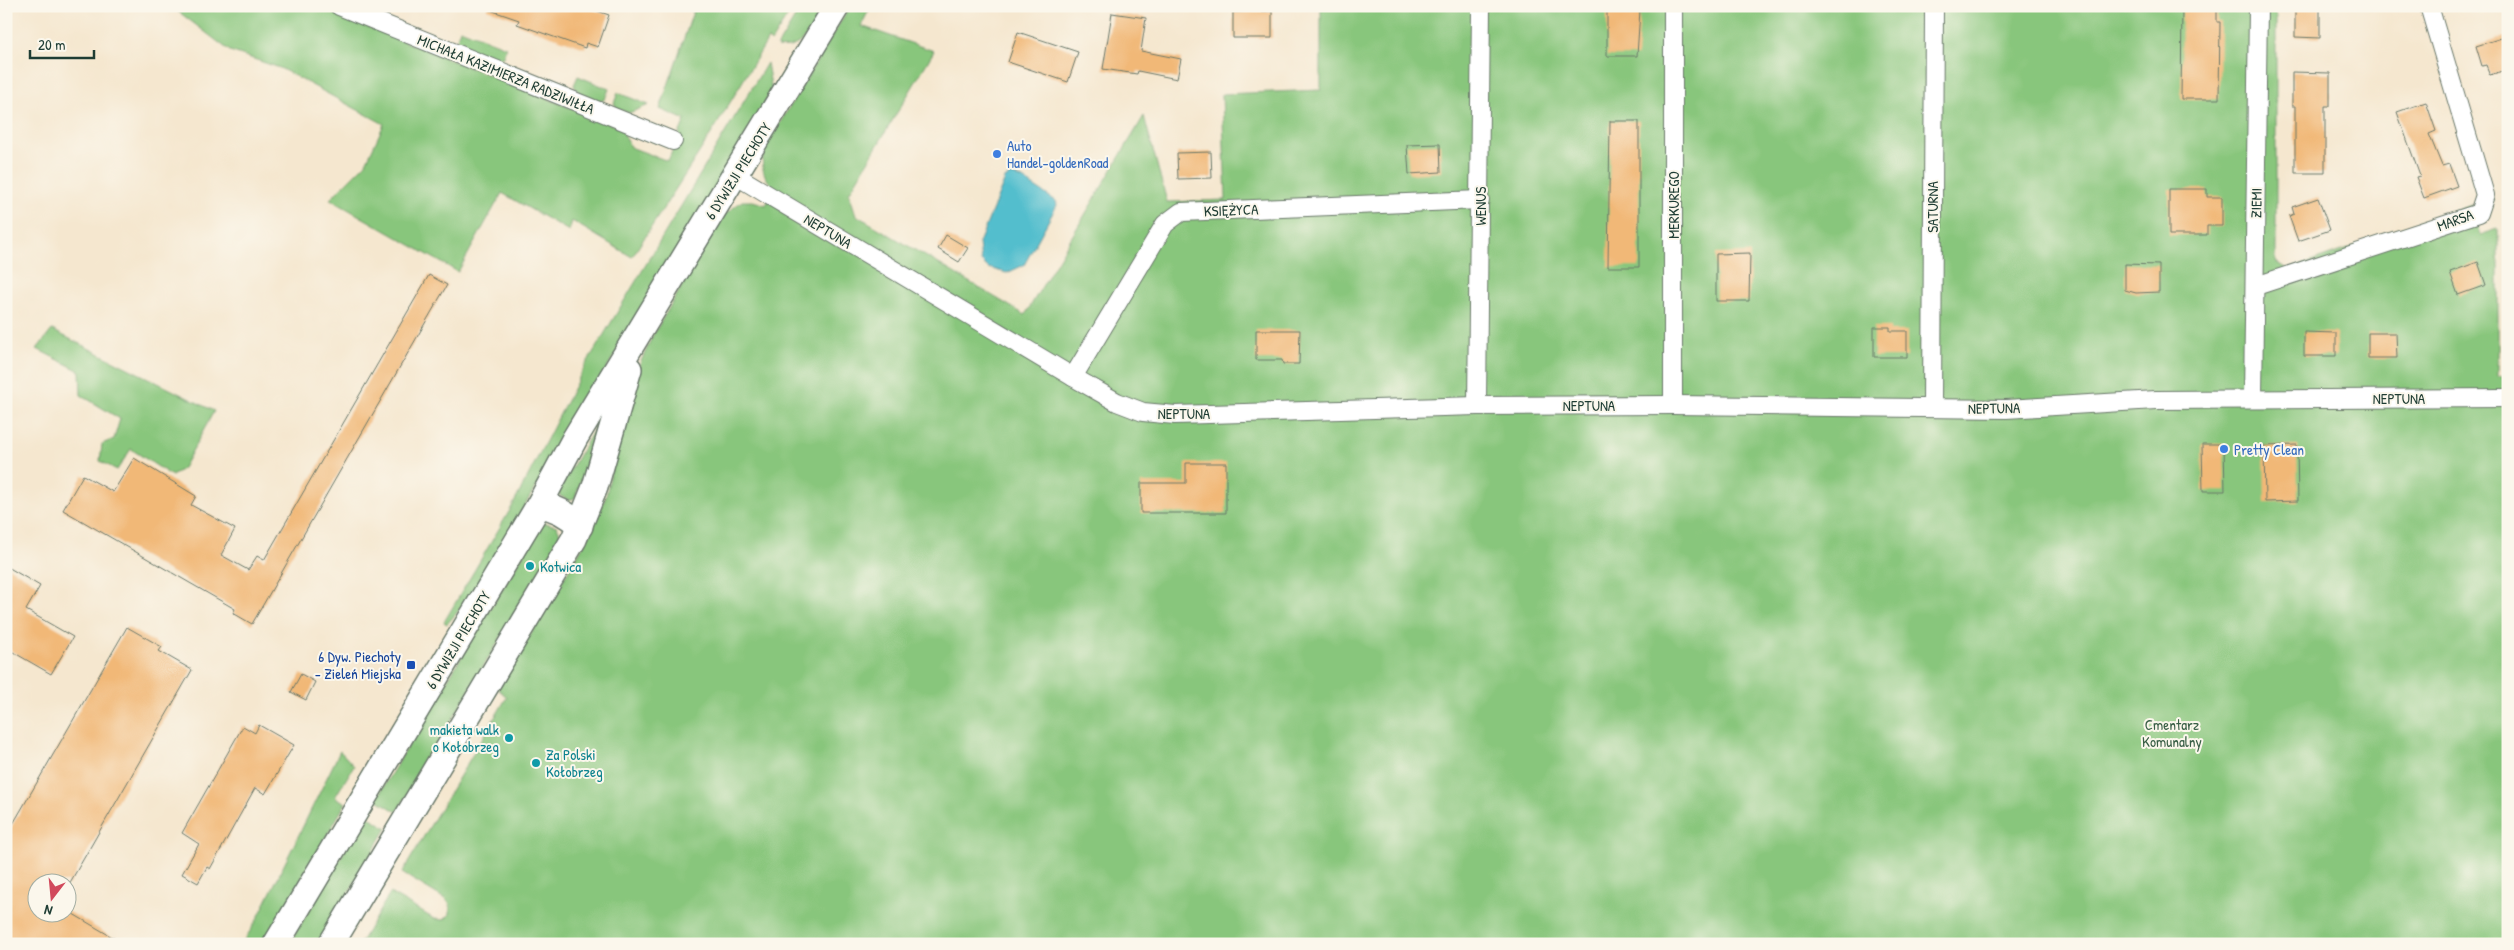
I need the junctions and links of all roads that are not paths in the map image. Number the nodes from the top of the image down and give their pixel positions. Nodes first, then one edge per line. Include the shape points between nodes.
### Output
1 (338, 6) edge
2 (837, 6) edge
3 (1481, 6) edge
4 (1673, 6) edge
5 (1934, 6) edge
6 (2258, 6) edge
7 (2429, 6) edge
8 (673, 142) dead end
9 (735, 175) junction
10 (1480, 200) junction
11 (2256, 286) junction
12 (639, 335) junction
13 (1073, 377) junction
14 (2508, 398) edge
15 (2253, 399) junction
16 (1673, 405) junction
17 (1478, 406) junction
18 (1932, 408) junction
19 (539, 505) junction
20 (580, 526) junction
21 (276, 944) edge
22 (331, 944) edge

1 - 8 street, MICHAŁA KAZIMIERZA RADZIWIŁŁA
2 - 9 street, 6 DYWIZJI PIECHOTY
3 - 10 street, WENUS
4 - 16 street, MERKUREGO
5 - 18 street, SATURNA
6 - 11 street, ZIEMI
7 - 11 street, MARSA via 2485,195 2479,213
9 - 12 street, 6 DYWIZJI PIECHOTY
9 - 13 street, NEPTUNA
10 - 13 street, KSIĘŻYCA via 1180,212 1165,224
10 - 17 street, WENUS
11 - 15 street, ZIEMI
12 - 19 street, 6 DYWIZJI PIECHOTY via 575,438
12 - 20 street, 6 DYWIZJI PIECHOTY
13 - 17 street, NEPTUNA via 1117,402 1143,412 1175,415
14 - 15 street, NEPTUNA
15 - 18 street, NEPTUNA via 2156,400 2006,409
16 - 17 street, NEPTUNA
16 - 18 street, NEPTUNA
19 - 20 street via 569,515
19 - 21 street, 6 DYWIZJI PIECHOTY
20 - 22 street, 6 DYWIZJI PIECHOTY via 568,552

